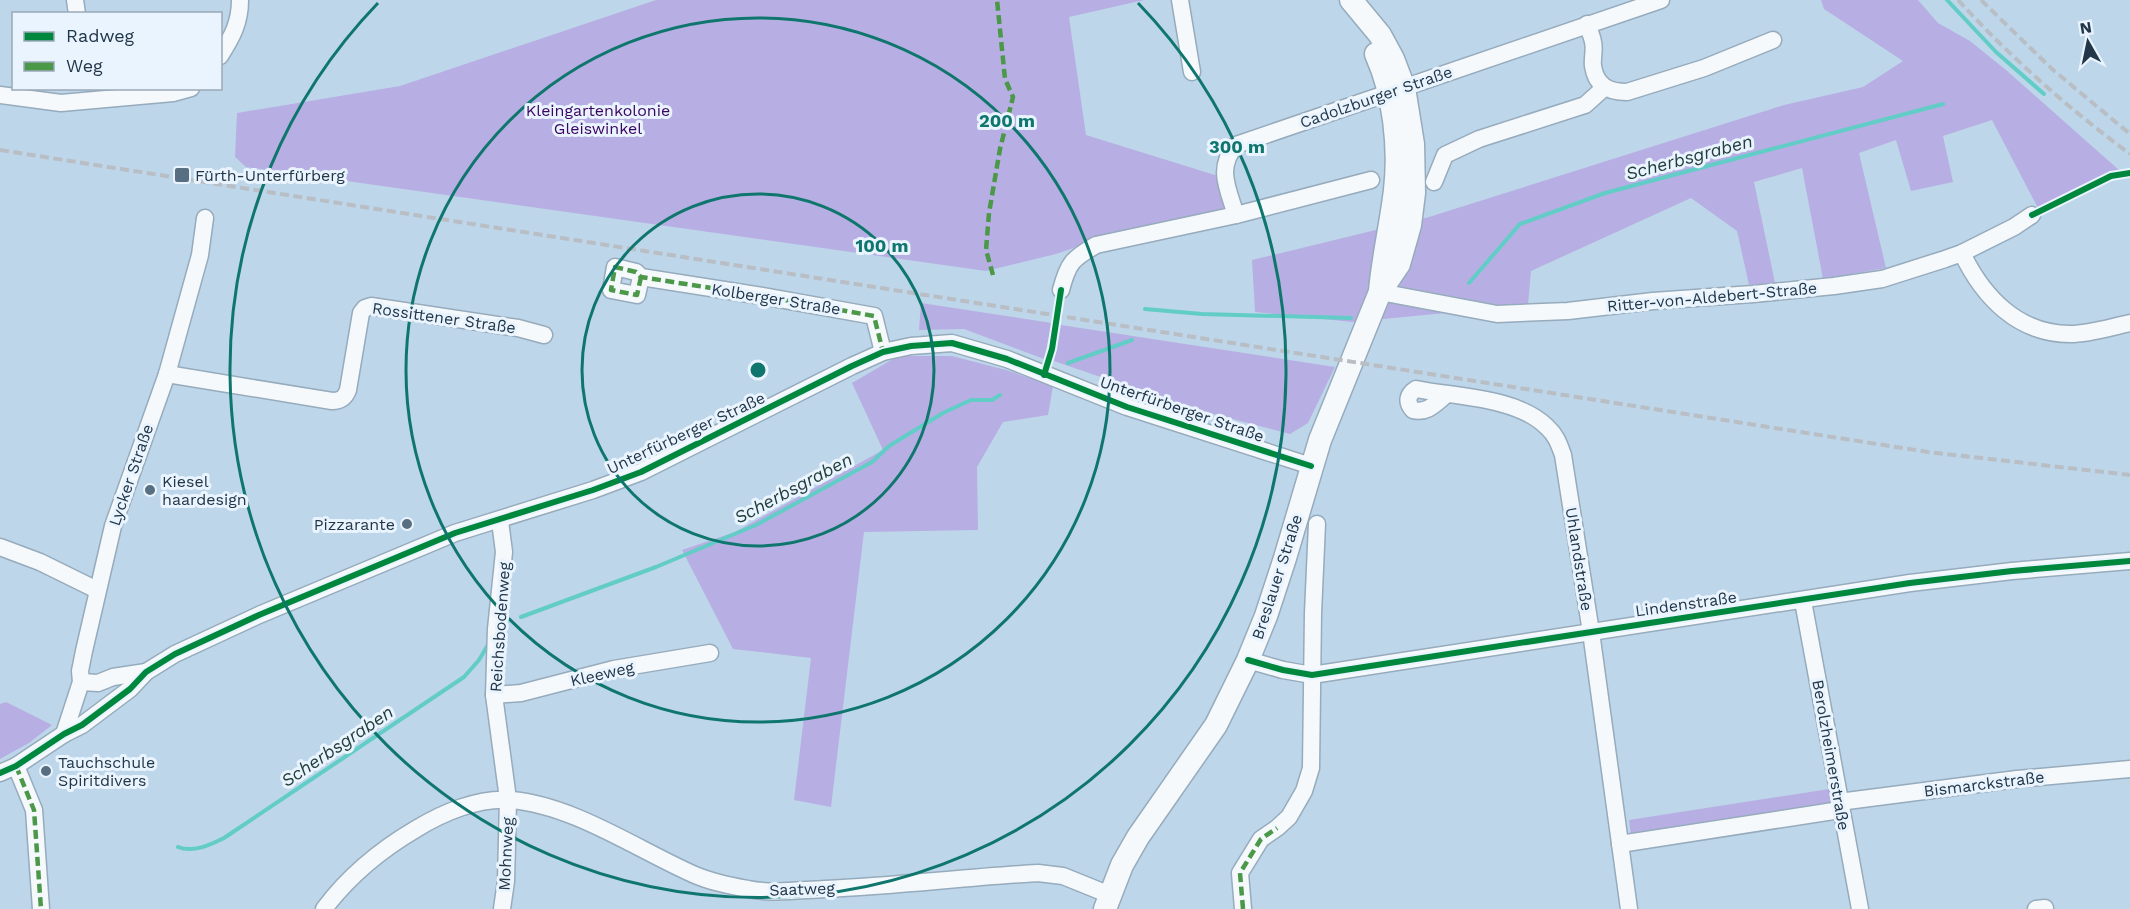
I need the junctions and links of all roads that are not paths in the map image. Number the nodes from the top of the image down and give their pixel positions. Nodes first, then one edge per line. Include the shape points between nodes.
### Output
1 (240, 0) edge
2 (1180, 0) edge
3 (1350, 0) edge
4 (1661, 0) edge
5 (1587, 24) junction
6 (1773, 40) dead end
7 (222, 53) edge
8 (1192, 72) dead end
9 (1604, 88) junction
10 (184, 90) edge
11 (1396, 91) junction
12 (0, 95) edge
13 (87, 95) edge
14 (1371, 180) dead end
15 (1434, 182) dead end
16 (1236, 215) junction
17 (2032, 215) dead end
18 (205, 218) dead end
19 (1962, 253) junction
20 (641, 278) dead end
21 (1061, 290) dead end
22 (1380, 292) junction
23 (2130, 323) edge
24 (544, 335) dead end
25 (883, 352) junction
26 (167, 374) junction
27 (1446, 395) dead end
28 (1311, 466) junction
29 (500, 521) junction
30 (1317, 524) dead end
31 (0, 547) edge
32 (2130, 561) edge
33 (97, 590) junction
34 (1803, 601) junction
35 (1591, 632) junction
36 (710, 653) dead end
37 (1248, 660) junction
38 (146, 672) junction
39 (1312, 675) junction
40 (90, 682) junction
41 (494, 695) junction
42 (74, 699) junction
43 (102, 709) junction
44 (64, 734) junction
45 (16, 766) junction
46 (2130, 769) edge
47 (0, 773) edge
48 (508, 799) junction
49 (1840, 806) junction
50 (1620, 844) junction
51 (1107, 902) edge
52 (41, 909) edge
53 (324, 909) edge
54 (502, 909) edge
55 (1243, 909) edge
56 (1629, 909) edge
57 (1860, 909) edge

1 - 7 street via 236,31
2 - 8 street
3 - 11 main road, Breslauer Straße
4 - 5 street, Cadolzburger Straße
5 - 9 street via 1594,44 1593,66
5 - 11 street, Cadolzburger Straße
6 - 9 street via 1704,68 1627,92
9 - 15 street via 1585,105 1479,139 1445,155
10 - 13 street
11 - 16 street, Cadolzburger Straße via 1236,145 1228,154 1224,170
11 - 22 main road, Breslauer Straße via 1396,173
12 - 13 street via 61,103
14 - 16 street
16 - 21 street via 1096,245 1067,267
17 - 19 street, Ritter-von-Aldebert-Straße
18 - 26 street, Lycker Straße via 200,255
19 - 22 street, Ritter-von-Aldebert-Straße via 1882,279 1568,311 1497,314
19 - 23 street via 1982,288 2017,321 2053,333 2072,334
20 - 25 street, Kolberger Straße via 874,315
22 - 28 main road, Breslauer Straße
24 - 26 street, Rossittener Straße via 371,306 360,316 348,390 340,400
25 - 28 street, Unterfürberger Straße via 952,343 1007,359 1137,411
25 - 29 street, Unterfürberger Straße via 641,472
26 - 33 street, Lycker Straße via 113,526
27 - 35 street, Uhlandstraße via 1518,409 1548,427 1557,439 1563,454
28 - 37 main road, Breslauer Straße via 1285,558
29 - 38 street, Unterfürberger Straße via 455,534 259,615 174,654
29 - 41 street, Reichsbodenweg via 504,552
30 - 39 street
31 - 33 street
32 - 34 street, Lindenstraße via 2001,572
33 - 40 street, Lycker Straße via 80,671
34 - 35 street, Lindenstraße
34 - 49 street, Berolzheimerstraße
35 - 39 street, Lindenstraße
35 - 50 street, Uhlandstraße
36 - 41 street, Kleeweg via 614,669 521,693
37 - 39 street, Lindenstraße
37 - 51 main road, Breslauer Straße via 1216,725 1138,837
38 - 40 street, Unterfürberger Straße
38 - 43 street, Unterfürberger Straße
39 - 55 street via 1311,768 1304,792 1289,816 1261,839 1240,873
40 - 42 street, Lycker Straße
40 - 43 street via 104,690
41 - 48 street, Reichsbodenweg
42 - 43 street via 85,711
42 - 44 street, Lycker Straße
43 - 44 street, Unterfürberger Straße
44 - 45 street, Unterfürberger Straße
45 - 47 street, Unterfürberger Straße
45 - 52 street via 34,810
46 - 49 street, Bismarckstraße via 2017,779
48 - 51 street, Saatweg via 584,820 697,876 749,889 874,887 1038,873 1063,876
48 - 53 street via 460,809 405,835 370,861
48 - 54 street, Mohnweg via 507,881
49 - 50 street, Bismarckstraße
49 - 57 street, Berolzheimerstraße
50 - 56 street, Uhlandstraße

